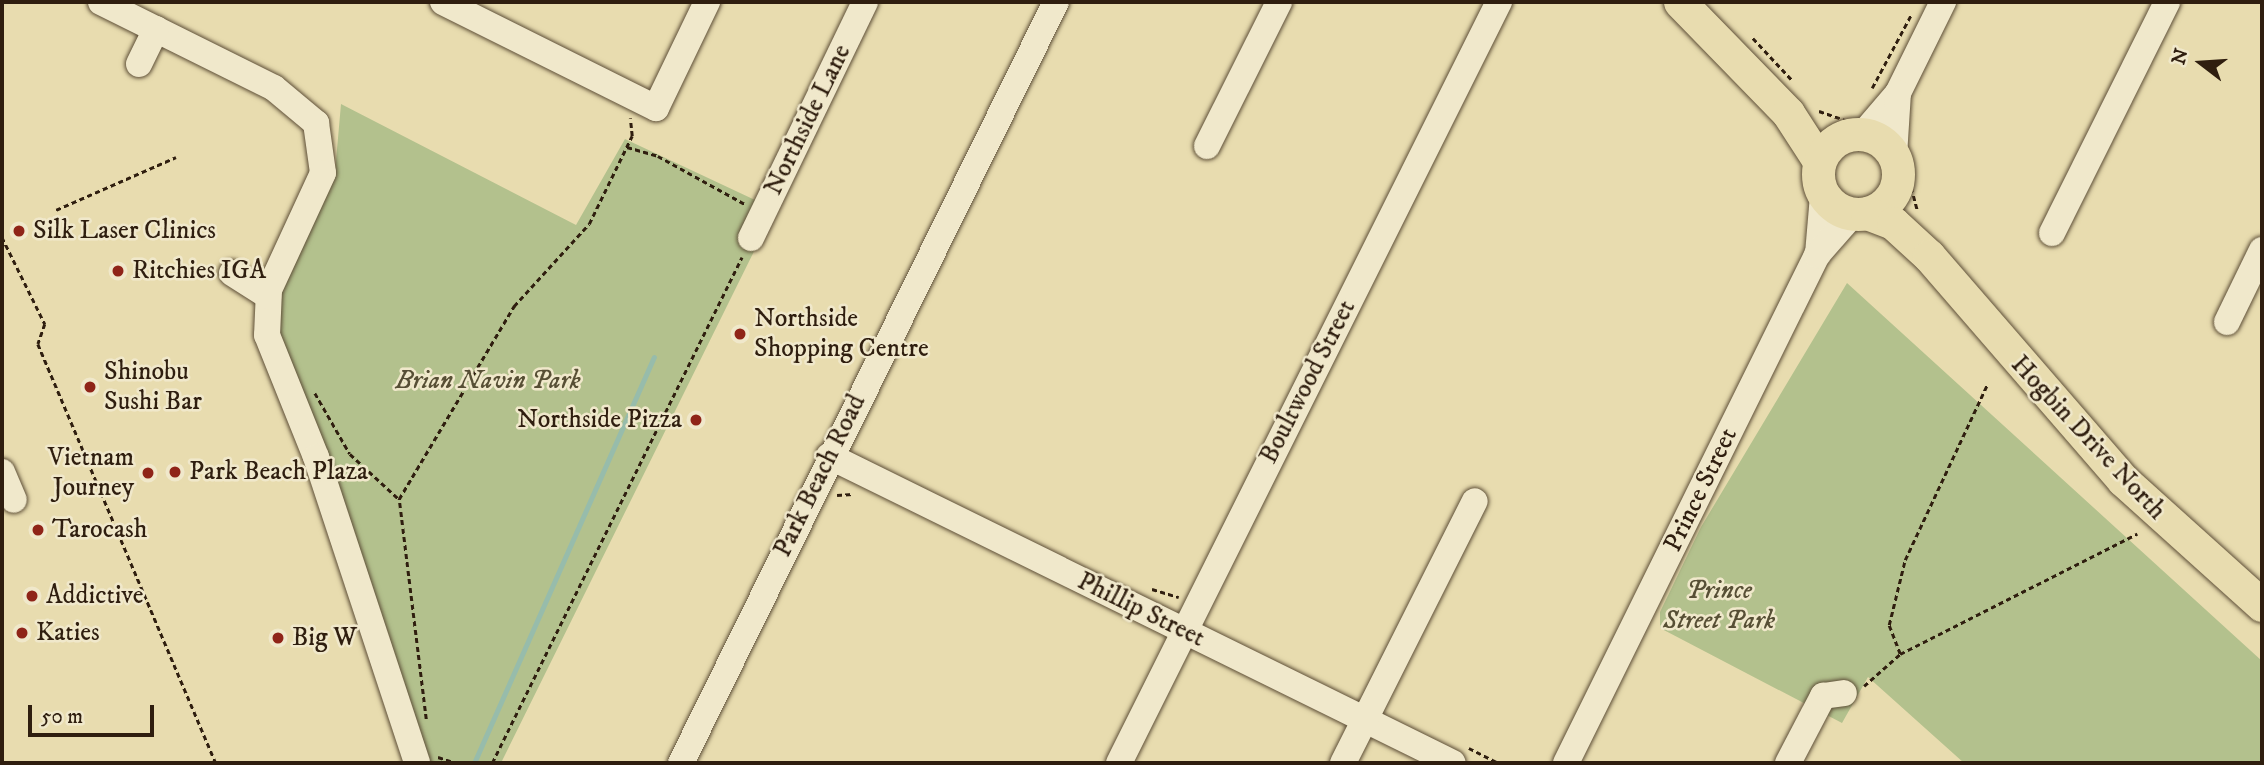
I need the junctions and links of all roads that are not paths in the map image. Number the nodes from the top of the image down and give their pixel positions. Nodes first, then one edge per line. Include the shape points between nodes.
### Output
1 (101, 2) edge
2 (443, 2) edge
3 (707, 2) edge
4 (865, 2) edge
5 (1056, 2) edge
6 (1279, 2) edge
7 (1499, 2) edge
8 (1680, 2) edge
9 (1943, 2) edge
10 (2167, 2) edge
11 (156, 29) junction
12 (139, 64) dead end
13 (1898, 93) junction
14 (1800, 110) junction
15 (1844, 125) junction
16 (1207, 146) dead end
17 (1894, 156) junction
18 (1819, 161) junction
19 (1824, 196) junction
20 (1905, 197) junction
21 (1860, 214) junction
22 (2052, 233) dead end
23 (751, 238) road end
24 (2262, 250) edge
25 (1817, 255) junction
26 (1929, 256) junction
27 (232, 273) dead end
28 (268, 296) junction
29 (2227, 322) dead end
30 (829, 456) junction
31 (2, 472) edge
32 (14, 500) dead end
33 (1475, 500) dead end
34 (2262, 605) edge
35 (1183, 631) junction
36 (1844, 693) road end
37 (1365, 720) junction
38 (422, 759) edge
39 (681, 763) edge
40 (1119, 763) edge
41 (1343, 763) edge
42 (1453, 763) edge
43 (1566, 763) edge
44 (1788, 763) edge

1 - 11 street
2 - 3 street via 656,108
4 - 23 street, Northside Lane
5 - 30 street, Park Beach Road
6 - 16 street
7 - 35 street, Boultwood Street
8 - 14 main road
9 - 13 street
10 - 22 street
11 - 12 street
11 - 28 street via 283,93 316,123 323,173
13 - 15 street
13 - 17 street
14 - 15 main road
14 - 18 main road
15 - 17 main road
15 - 18 main road
17 - 20 main road
18 - 19 main road
19 - 21 main road
19 - 25 street, Prince Street
20 - 21 main road
20 - 26 main road, Hogbin Drive North
21 - 25 street, Prince Street
21 - 26 main road, Hogbin Drive North via 1893,223
24 - 29 street
25 - 43 street, Prince Street
26 - 34 main road, Hogbin Drive North via 2123,480
27 - 28 street
28 - 38 street via 267,335 316,457
30 - 35 street, Phillip Street
30 - 39 street, Park Beach Road
31 - 32 street
33 - 37 street
35 - 37 street, Phillip Street
35 - 40 street, Boultwood Street
36 - 44 street via 1823,696
37 - 41 street
37 - 42 street, Phillip Street

